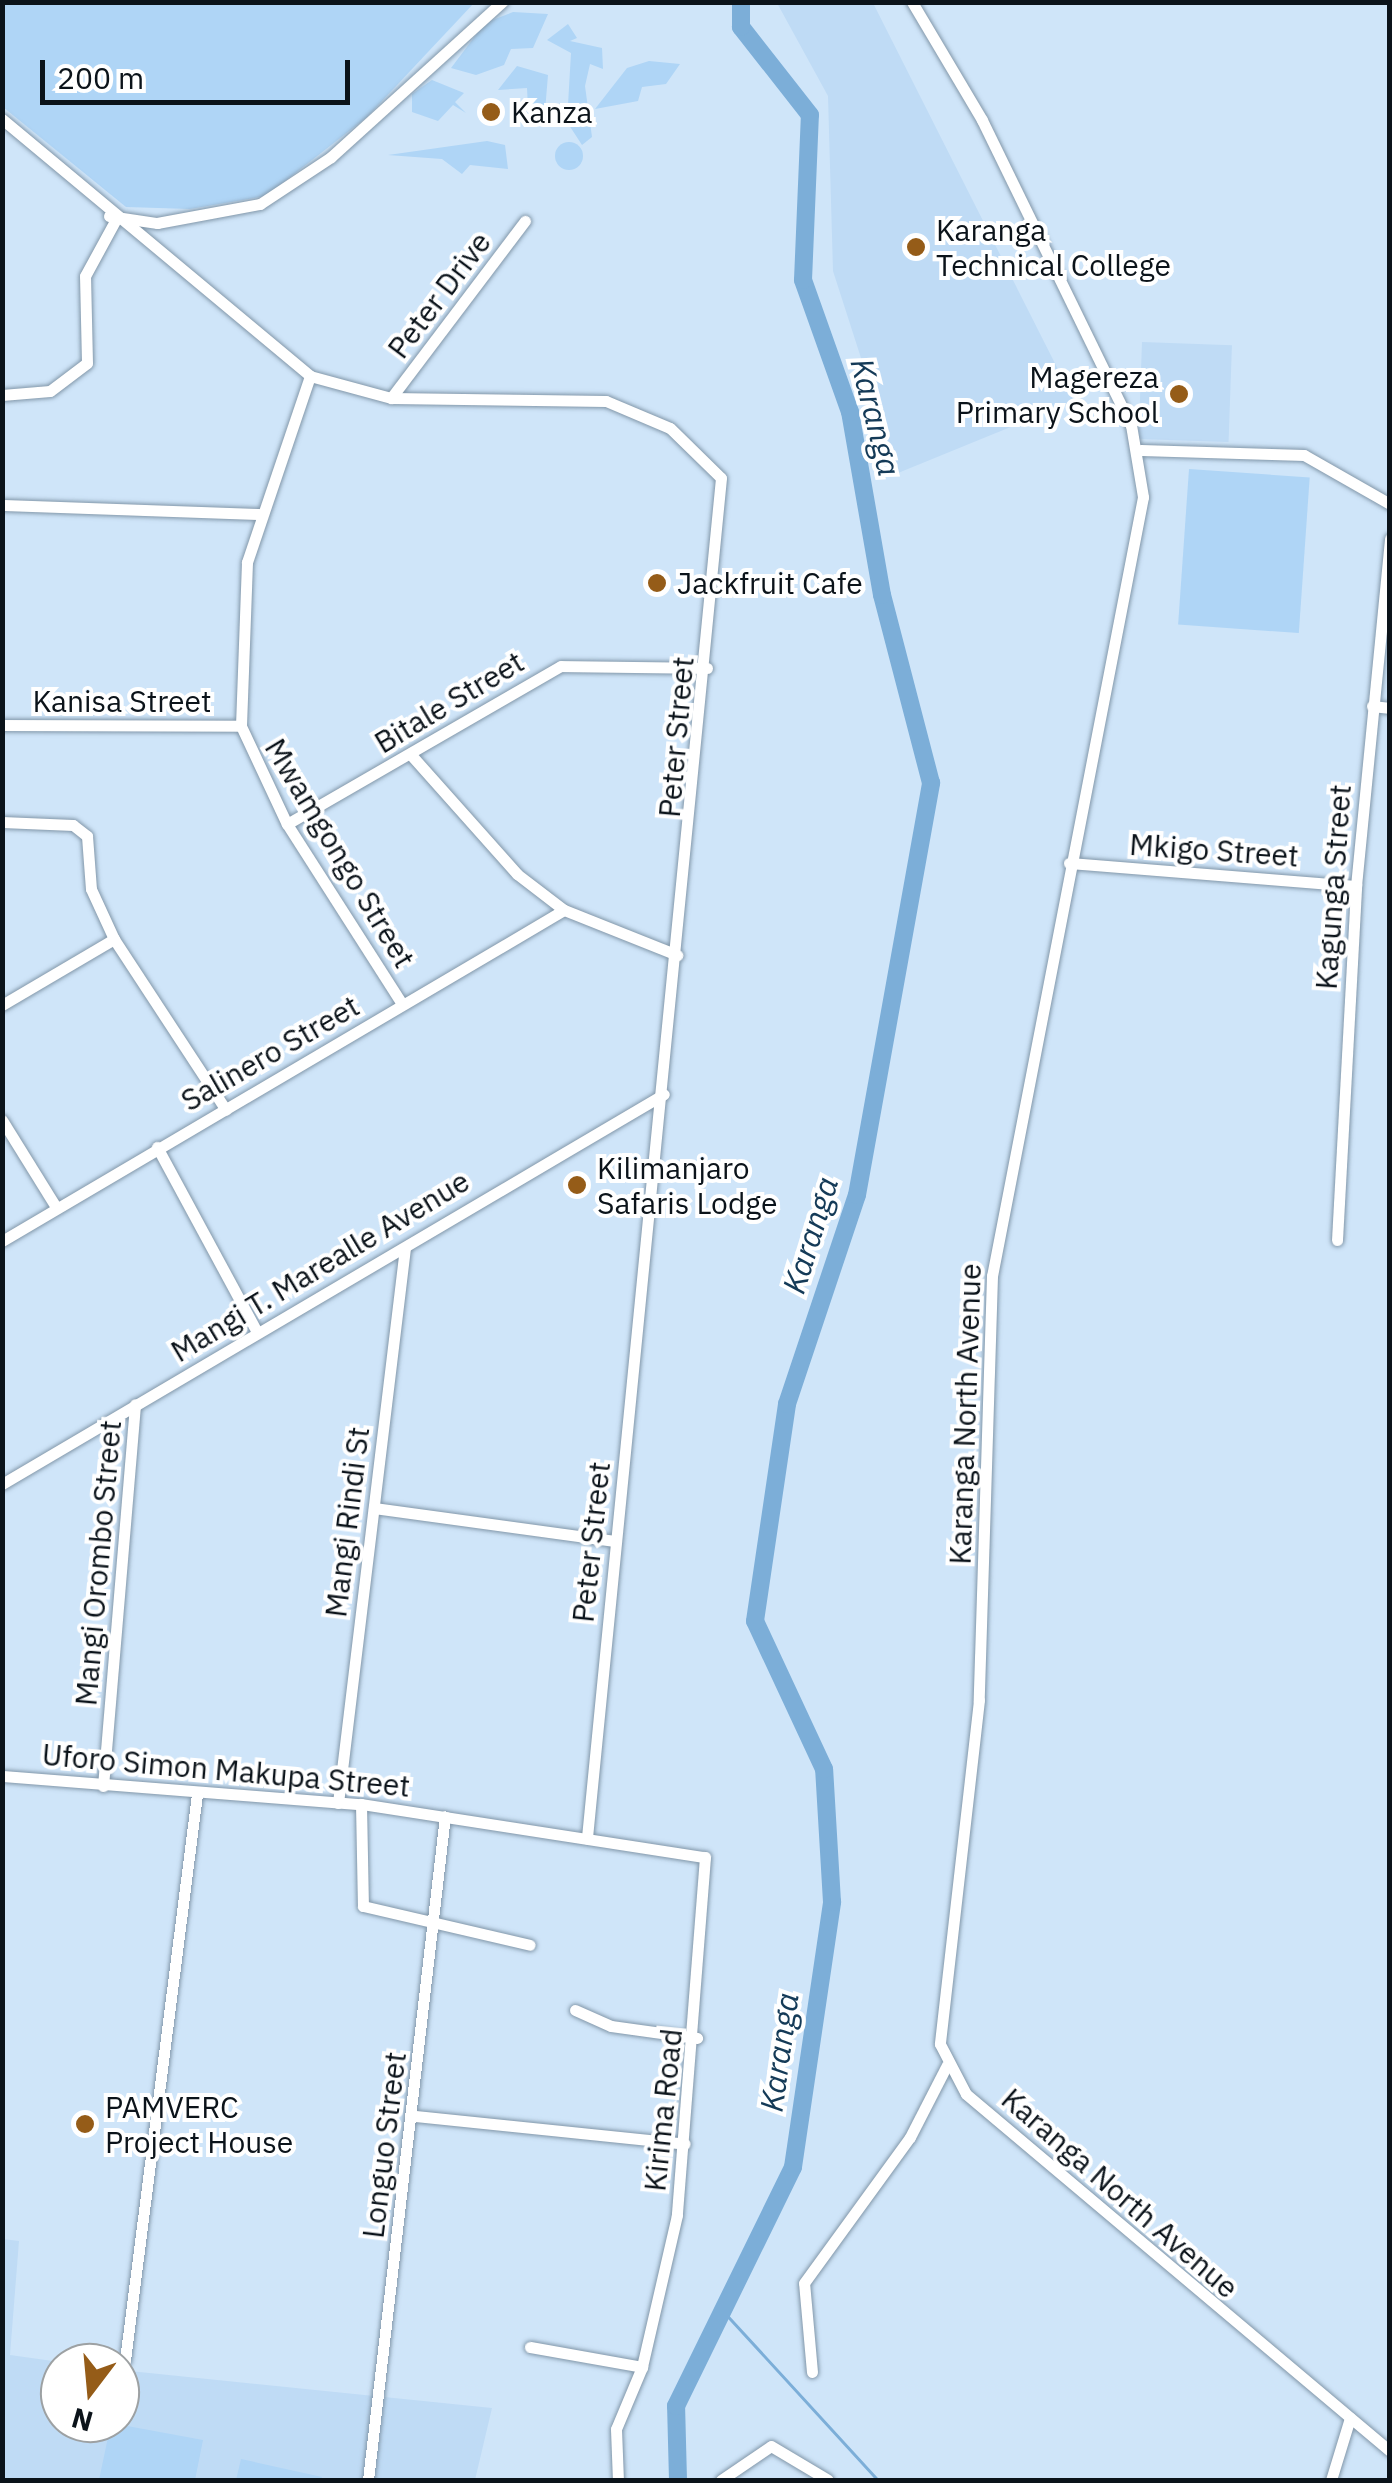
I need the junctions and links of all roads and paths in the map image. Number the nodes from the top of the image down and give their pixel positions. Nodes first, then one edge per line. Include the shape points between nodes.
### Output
1 (502, 2) edge
2 (912, 2) edge
3 (2, 119) edge
4 (112, 218) junction
5 (525, 222) dead end
6 (310, 376) junction
7 (2, 394) edge
8 (391, 398) junction
9 (1141, 450) junction
10 (1390, 504) edge
11 (2, 505) edge
12 (259, 514) junction
13 (1390, 539) edge
14 (1386, 612) edge
15 (707, 668) junction
16 (1372, 706) junction
17 (1390, 708) edge
18 (2, 725) edge
19 (240, 726) junction
20 (412, 756) junction
21 (2, 822) edge
22 (288, 824) junction
23 (1070, 863) junction
24 (1356, 886) junction
25 (564, 910) junction
26 (114, 939) junction
27 (677, 955) junction
28 (402, 1004) junction
29 (2, 1005) edge
30 (664, 1094) junction
31 (226, 1110) junction
32 (2, 1120) edge
33 (157, 1147) junction
34 (56, 1206) junction
35 (1338, 1240) dead end
36 (2, 1241) edge
37 (405, 1248) junction
38 (257, 1332) junction
39 (135, 1404) junction
40 (2, 1484) edge
41 (374, 1508) junction
42 (616, 1541) junction
43 (2, 1776) edge
44 (103, 1786) junction
45 (197, 1794) junction
46 (338, 1803) junction
47 (361, 1804) junction
48 (445, 1816) junction
49 (586, 1838) junction
50 (433, 1930) junction
51 (530, 1946) dead end
52 (576, 2010) dead end
53 (697, 2038) junction
54 (947, 2064) junction
55 (416, 2116) junction
56 (685, 2144) junction
57 (127, 2343) edge
58 (530, 2347) dead end
59 (642, 2367) junction
60 (812, 2372) dead end
61 (1350, 2418) junction
62 (1390, 2451) edge
63 (368, 2480) edge
64 (618, 2480) edge
65 (721, 2480) edge
66 (828, 2480) edge
67 (1330, 2480) edge

1 - 4 street via 331,157 260,204 158,223
2 - 9 street, Karanga North Avenue via 982,120
3 - 4 street, Peter Street
4 - 6 street, Peter Street
4 - 7 street via 85,276 87,363 50,391
5 - 8 street, Peter Drive
6 - 8 street, Peter Street
6 - 12 street, Mwamgongo Street
8 - 15 street, Peter Street via 578,395 629,408 705,456 725,499
9 - 10 street via 1304,455
9 - 23 street, Karanga North Avenue via 1143,496
11 - 12 street
12 - 19 street, Mwamgongo Street via 241,616
13 - 14 street, Kagunga Street
14 - 16 street, Kagunga Street
15 - 20 street, Bitale Street via 561,666
15 - 27 street, Peter Street
16 - 17 street
16 - 24 street, Kagunga Street
18 - 19 street, Kanisa Street
19 - 22 street, Mwamgongo Street
20 - 22 street, Bitale Street
20 - 25 street via 479,836
21 - 26 street via 82,830 91,890
22 - 28 street, Mwamgongo Street
23 - 24 street, Mkigo Street
23 - 54 street, Karanga North Avenue via 992,1276 979,1700 937,2012
24 - 35 street, Kagunga Street
25 - 27 street
25 - 28 street, Salinero Street
26 - 29 street
26 - 31 street
27 - 30 street, Peter Street
28 - 31 street, Salinero Street
30 - 37 street, Mangi T. Marealle Avenue
30 - 42 street, Peter Street
31 - 33 street, Salinero Street
32 - 34 street
33 - 34 street, Salinero Street
33 - 38 street
34 - 36 street, Salinero Street
37 - 38 street, Mangi T. Marealle Avenue
37 - 41 street, Mangi Rindi St
38 - 39 street, Mangi T. Marealle Avenue
39 - 40 street, Mangi T. Marealle Avenue
39 - 44 street, Mangi Orombo Street
41 - 42 street
41 - 46 street, Mangi Rindi St
42 - 49 street, Peter Street
43 - 44 street, Uforo Simon Makupa Street
44 - 45 street, Uforo Simon Makupa Street
45 - 46 street, Uforo Simon Makupa Street
45 - 57 street
46 - 47 street, Uforo Simon Makupa Street
47 - 48 street, Uforo Simon Makupa Street
47 - 50 street via 360,1901
48 - 49 street, Uforo Simon Makupa Street
48 - 50 street, Longuo Street
49 - 53 street, Kirima Road via 710,1862
50 - 51 street
50 - 55 street, Longuo Street
52 - 53 street via 611,2026
53 - 56 street, Kirima Road
54 - 60 street via 920,2122 804,2283
54 - 61 street, Karanga North Avenue via 966,2094
55 - 56 street
55 - 63 street, Longuo Street
56 - 59 street, Kirima Road
58 - 59 street
59 - 64 street, Kirima Road via 616,2429
61 - 62 street, Karanga North Avenue
61 - 67 street
65 - 66 street via 771,2446

